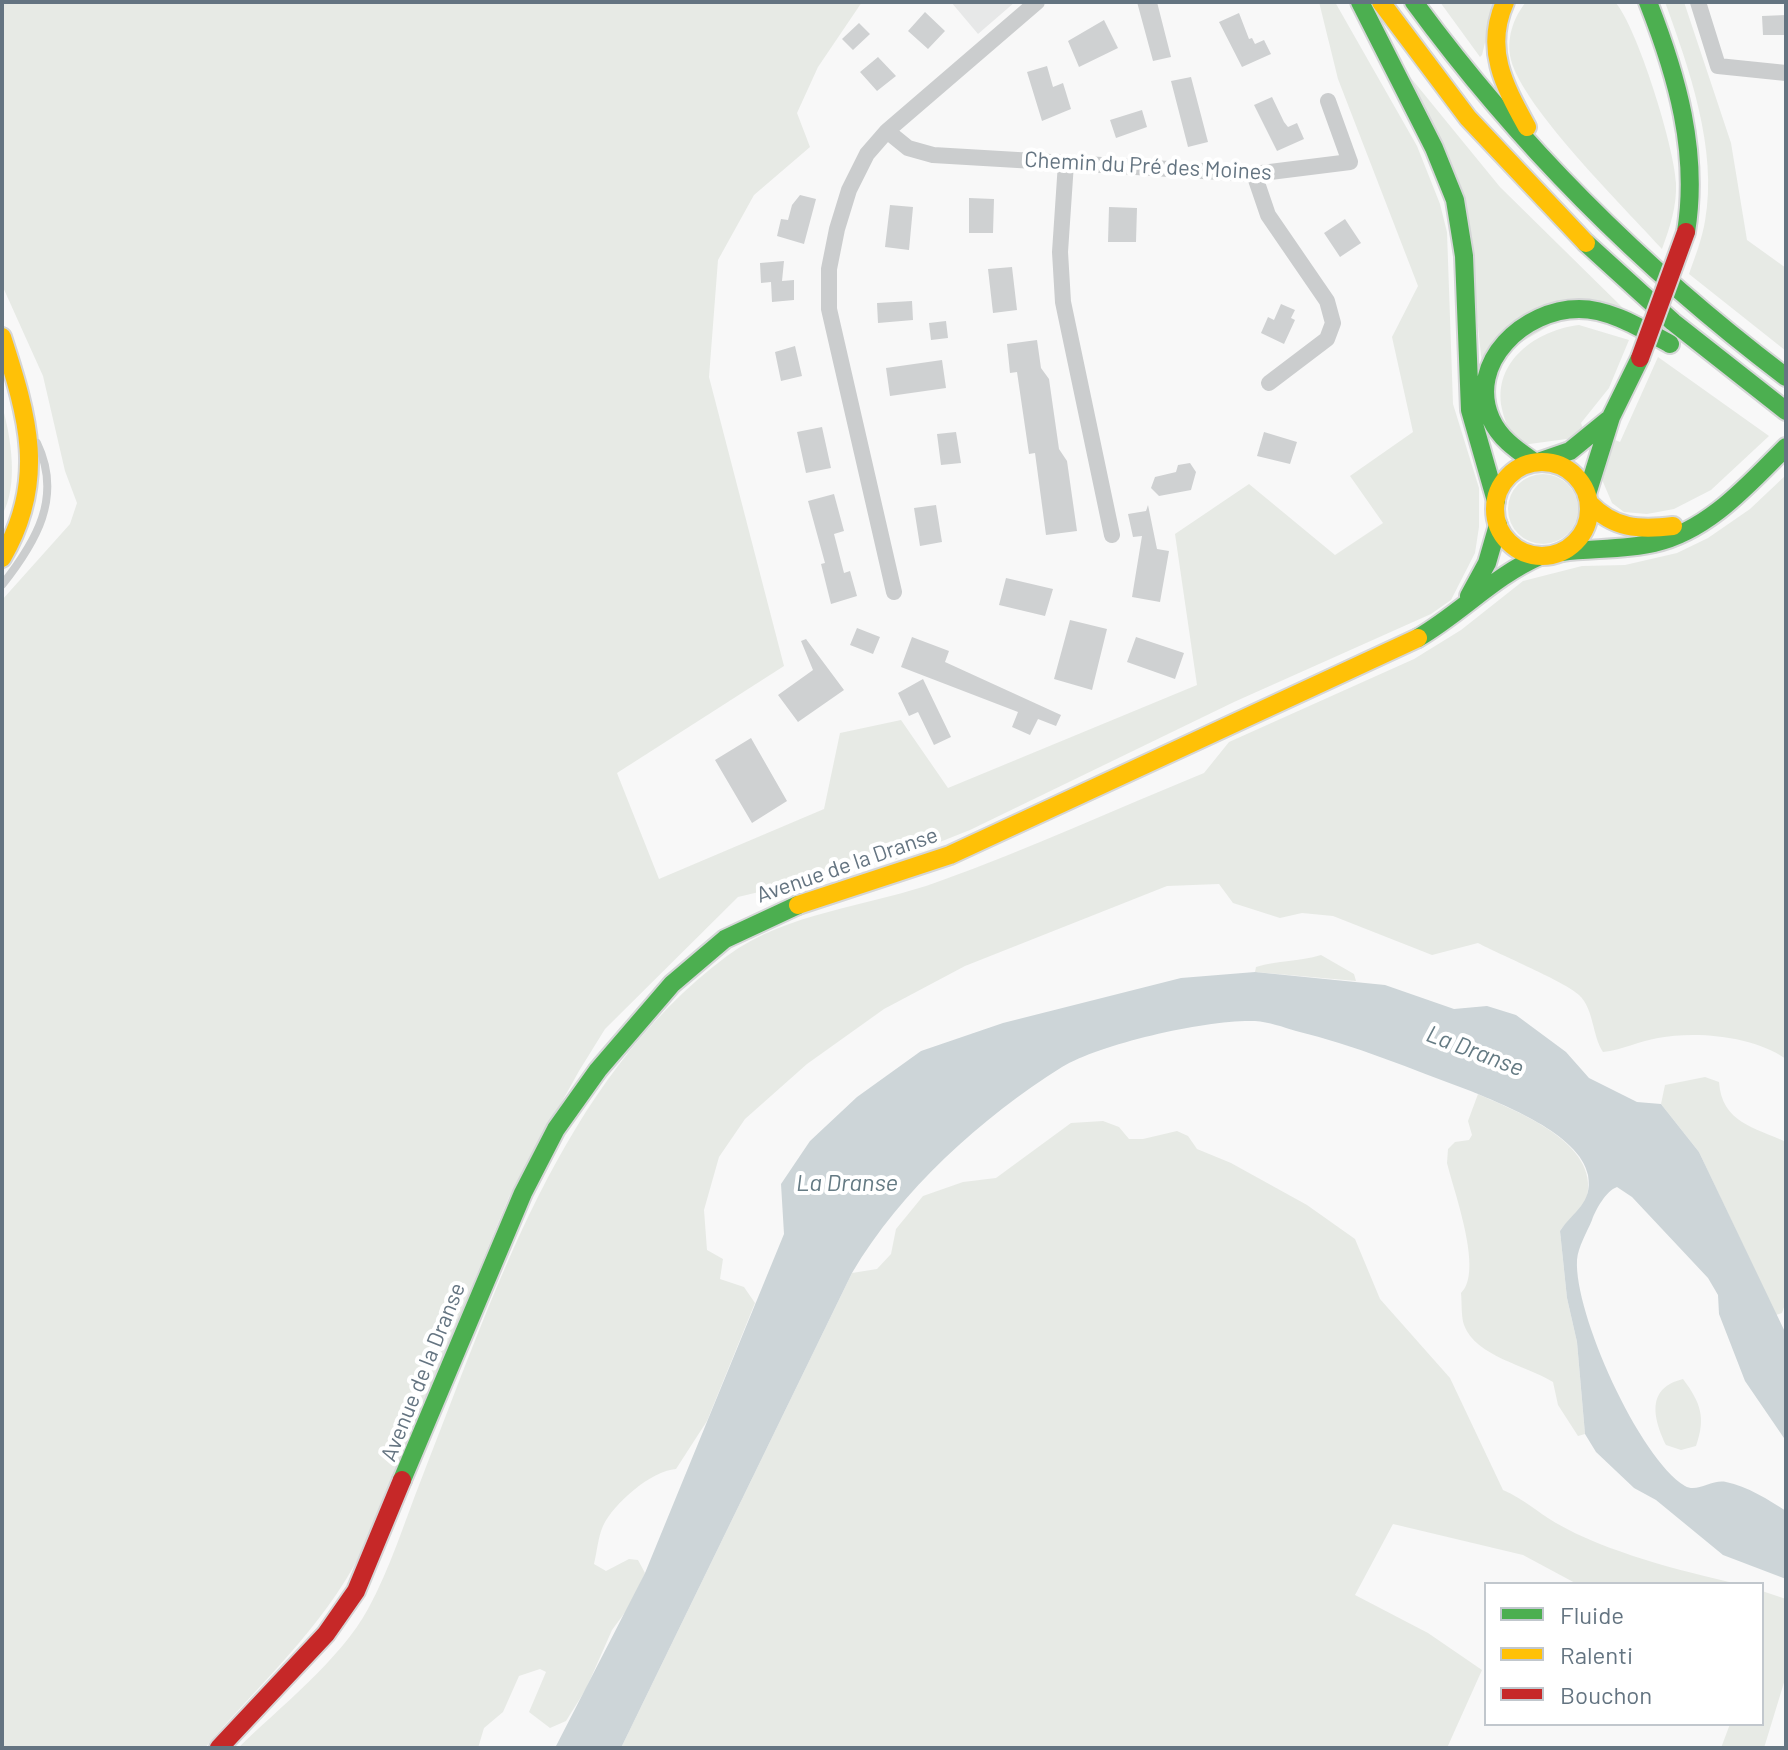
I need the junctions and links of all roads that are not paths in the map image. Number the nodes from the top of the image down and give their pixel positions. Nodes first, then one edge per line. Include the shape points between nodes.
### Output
1 (1037, 2) edge
2 (1360, 2) edge
3 (1381, 2) edge
4 (1414, 2) edge
5 (1505, 2) edge
6 (1634, 2) edge
7 (1648, 2) edge
8 (1698, 2) edge
9 (1657, 31) junction
10 (1786, 73) edge
11 (1328, 101) dead end
12 (887, 131) junction
13 (1066, 163) junction
14 (1550, 170) junction
15 (1254, 174) junction
16 (2, 337) edge
17 (1786, 377) edge
18 (1269, 383) dead end
19 (1754, 388) junction
20 (1786, 411) edge
21 (1611, 417) junction
22 (26, 421) junction
23 (1786, 447) edge
24 (1537, 462) junction
25 (1588, 499) junction
26 (1496, 501) junction
27 (1698, 522) junction
28 (1498, 525) junction
29 (1112, 535) dead end
30 (1562, 552) junction
31 (1540, 556) junction
32 (2, 558) edge
33 (2, 585) edge
34 (894, 592) dead end
35 (1466, 603) junction
36 (219, 1748) edge

1 - 12 street
2 - 26 main road via 1455,200 1464,256 1470,410
3 - 19 main road via 1457,103 1534,192 1662,314
4 - 14 main road
5 - 14 main road via 1493,40 1496,68
6 - 9 main road
7 - 9 main road
8 - 10 street via 1718,66
9 - 21 main road, bridge via 1688,143 1692,194 1686,232 1640,358
11 - 15 street, Chemin du Pré des Moines via 1350,162
12 - 13 street, Chemin du Pré des Moines via 902,145 926,154
12 - 34 street via 867,154 845,201 828,289 832,329
13 - 15 street, Chemin du Pré des Moines
13 - 29 street via 1060,252 1063,302
14 - 17 main road via 1698,309
15 - 18 street via 1268,215 1327,301 1333,323 1327,339
16 - 22 main road
19 - 20 main road
19 - 24 main road via 1617,317 1589,310 1547,314 1521,328 1502,347 1485,395 1496,433 1514,451
21 - 24 main road via 1570,451
21 - 25 main road
22 - 32 main road via 31,495 18,533
22 - 33 lane via 47,466 48,497 38,532
23 - 27 main road
24 - 25 main road via 1569,470
24 - 26 main road via 1511,473
25 - 27 main road via 1607,522 1626,529
25 - 30 main road via 1584,532
26 - 28 main road
27 - 30 main road via 1655,543
28 - 31 main road via 1517,549
28 - 35 main road, Avenue de la Dranse via 1487,563
30 - 31 main road
31 - 35 main road, Avenue de la Dranse via 1517,565
35 - 36 main road, Avenue de la Dranse via 1434,630 1395,652 950,855 765,917 725,939 689,968 598,1070 544,1150 356,1591 326,1634

